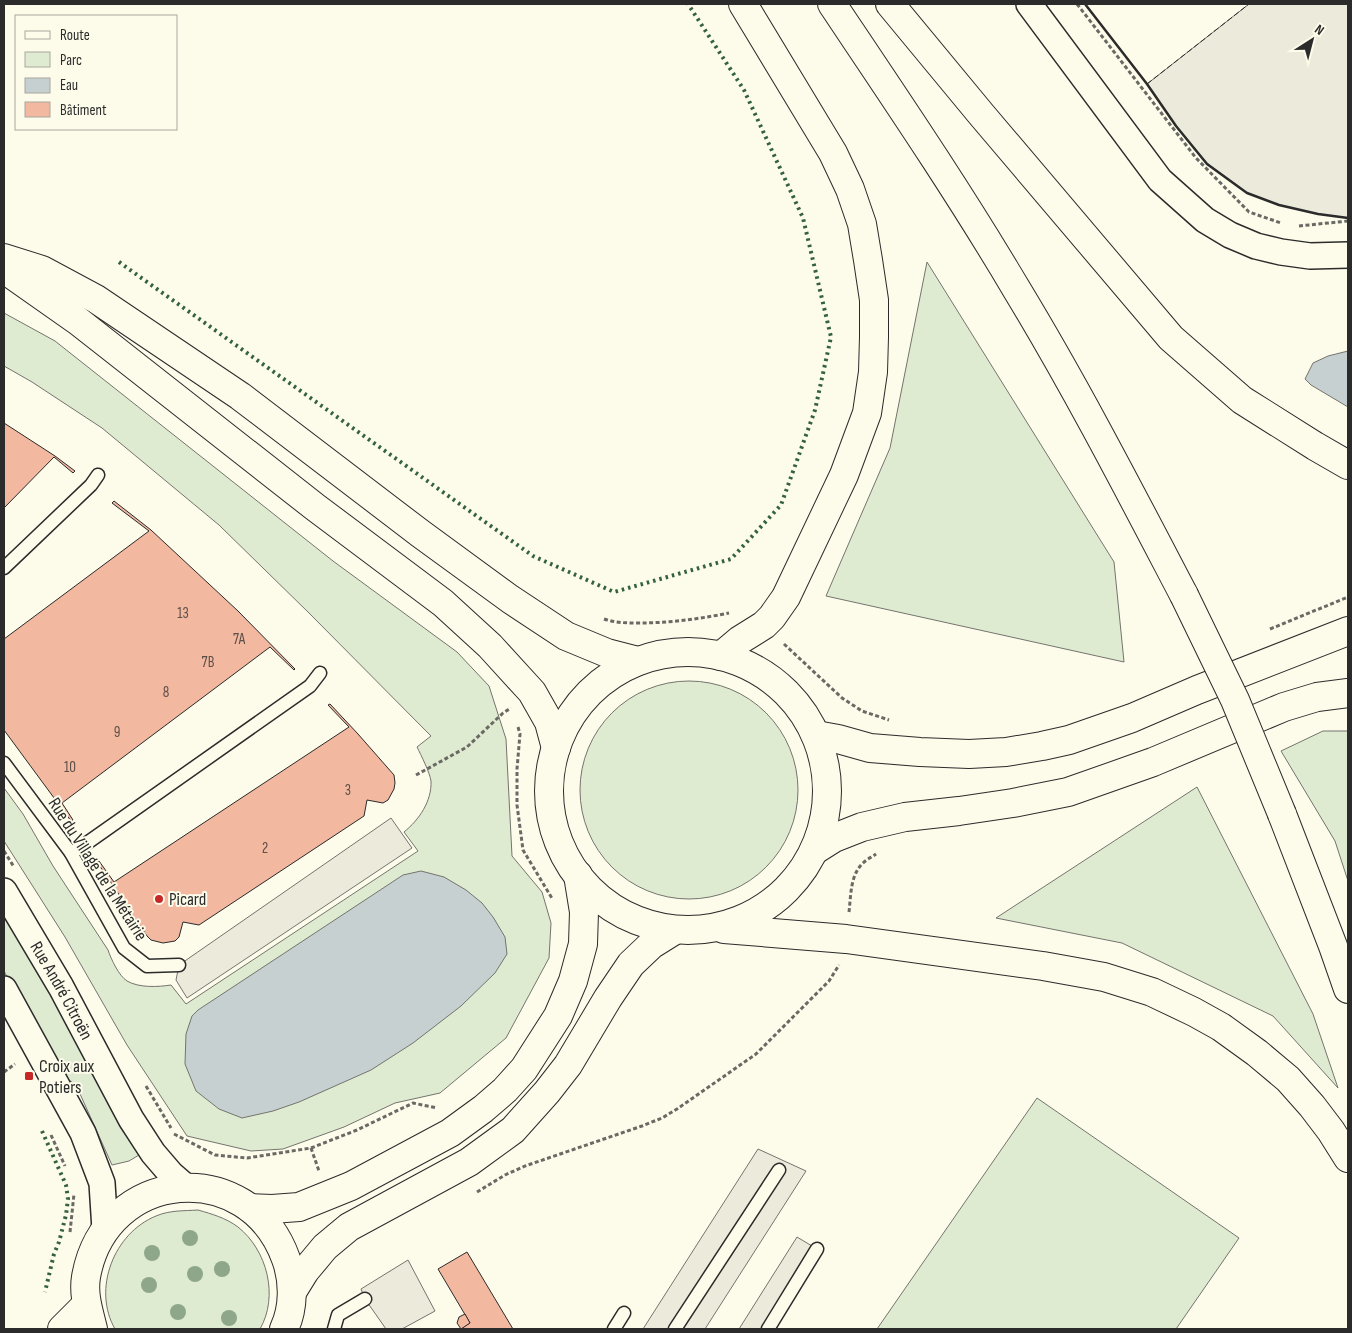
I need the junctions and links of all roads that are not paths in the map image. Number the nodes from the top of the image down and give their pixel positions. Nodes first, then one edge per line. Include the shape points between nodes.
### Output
1 (743, 4) edge
2 (832, 4) edge
3 (890, 4) edge
4 (1029, 4) edge
5 (1348, 255) edge
6 (4, 258) edge
7 (4, 268) edge
8 (1348, 465) edge
9 (98, 475) dead end
10 (4, 568) edge
11 (1348, 631) edge
12 (721, 656) junction
13 (638, 661) junction
14 (320, 673) dead end
15 (1348, 693) edge
16 (816, 735) junction
17 (556, 748) junction
18 (4, 763) edge
19 (815, 850) junction
20 (71, 853) junction
21 (578, 875) junction
22 (4, 891) edge
23 (713, 928) junction
24 (676, 930) junction
25 (179, 966) dead end
26 (4, 989) edge
27 (1348, 989) edge
28 (1348, 1158) edge
29 (779, 1170) dead end
30 (186, 1187) junction
31 (250, 1208) junction
32 (104, 1230) junction
33 (817, 1249) dead end
34 (292, 1292) junction
35 (364, 1299) dead end
36 (624, 1313) dead end
37 (90, 1317) edge
38 (62, 1329) edge
39 (284, 1329) edge
40 (334, 1329) edge
41 (614, 1329) edge
42 (675, 1329) edge
43 (768, 1329) edge

1 - 12 main road via 833,153 850,189 862,224 874,300 873,372 867,413 844,475 786,597 764,625
2 - 27 main road, bridge via 937,160 1017,289 1184,595 1235,700
3 - 8 main road via 1171,338 1242,400
4 - 5 street via 1160,180 1205,220 1230,236 1256,246 1310,256
6 - 13 main road via 42,270 104,304 240,396 436,545 566,636 607,653
7 - 17 main road via 443,603 490,646 532,692 549,722
9 - 10 lane
11 - 16 main road via 1132,718 1042,746 969,754 920,752 870,748
12 - 13 main road via 665,653
12 - 16 main road via 751,667 778,685 800,708
13 - 17 main road via 611,675 587,695 568,720
14 - 20 lane via 310,686
15 - 19 main road via 1284,706 1153,762 1068,792 862,826
16 - 19 main road via 825,764 828,793 824,822
17 - 21 main road via 549,781 551,814 560,846
18 - 20 lane, Rue du Village de la Métairie
19 - 23 main road via 797,879 773,902 745,919
20 - 25 lane, Rue du Village de la Métairie via 124,948 147,966
21 - 24 main road via 597,896 621,912 647,924
21 - 31 main road via 584,912 583,944 573,981 558,1016 524,1069 505,1090 483,1109 445,1121 351,1186 299,1207
22 - 30 street, Rue André Citroën via 61,987 131,1119 153,1153
23 - 24 main road
23 - 28 main road via 846,939 1052,967 1104,977 1152,992 1221,1027 1288,1079 1331,1131
24 - 34 main road via 651,945 631,964 568,1065 513,1130 469,1162 349,1227 325,1246
26 - 32 street via 83,1133 102,1183
29 - 42 lane
30 - 31 main road via 209,1189 231,1196
30 - 32 main road via 163,1190 140,1199 121,1212
31 - 34 main road via 268,1224 281,1245 289,1268
32 - 37 main road via 92,1253 86,1278
33 - 43 lane
34 - 39 main road
35 - 40 lane via 338,1315
36 - 41 lane
37 - 38 main road

